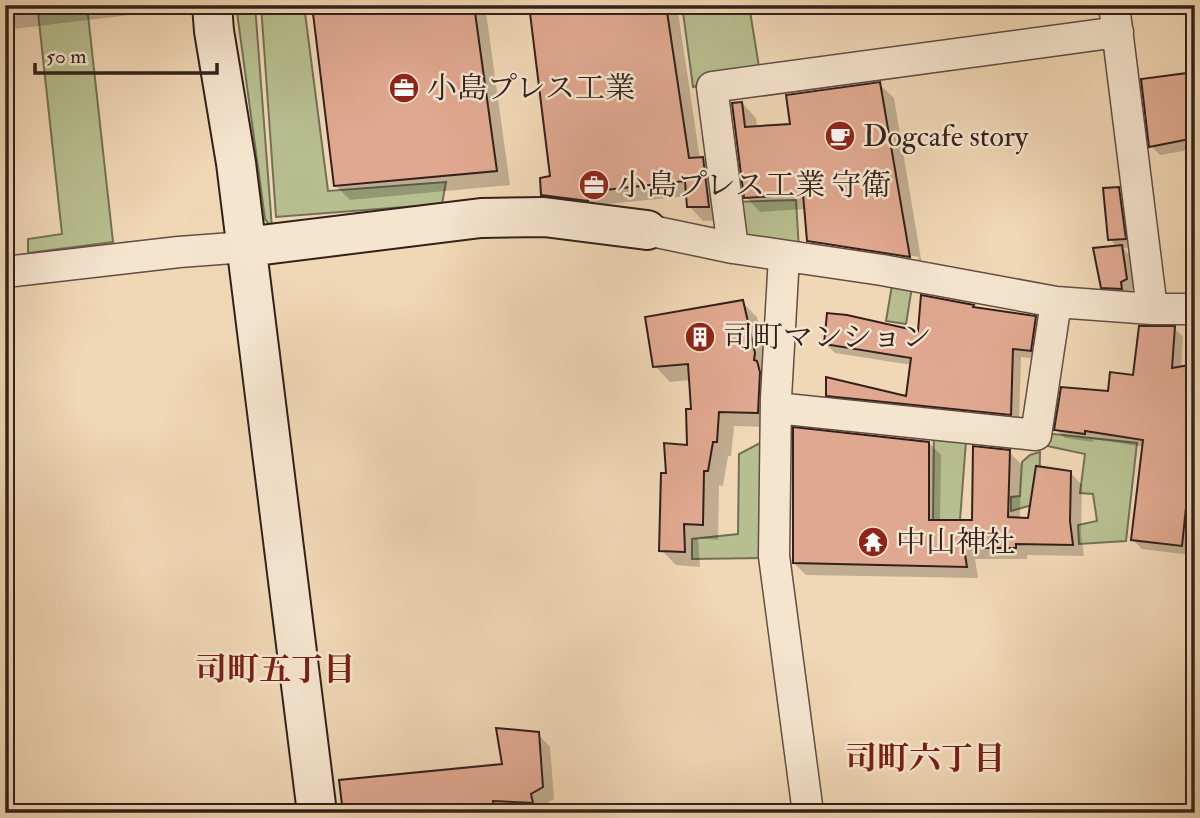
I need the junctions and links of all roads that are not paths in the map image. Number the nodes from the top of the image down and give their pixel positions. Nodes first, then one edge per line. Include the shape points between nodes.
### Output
1 (212, 5) edge
2 (1116, 19) edge
3 (647, 230) joint
4 (246, 247) junction
5 (733, 248) junction
6 (783, 256) junction
7 (5, 272) edge
8 (1056, 302) junction
9 (1152, 309) junction
10 (1195, 309) edge
11 (776, 408) junction
12 (317, 813) edge
13 (808, 813) edge

1 - 4 street
2 - 5 street via 712,87
2 - 9 street
3 - 4 street via 544,217 481,218
3 - 5 street
4 - 7 street
4 - 12 street
5 - 6 street
6 - 8 street
6 - 11 street
8 - 9 street
8 - 11 street via 1036,435
9 - 10 street
11 - 13 street via 774,556

